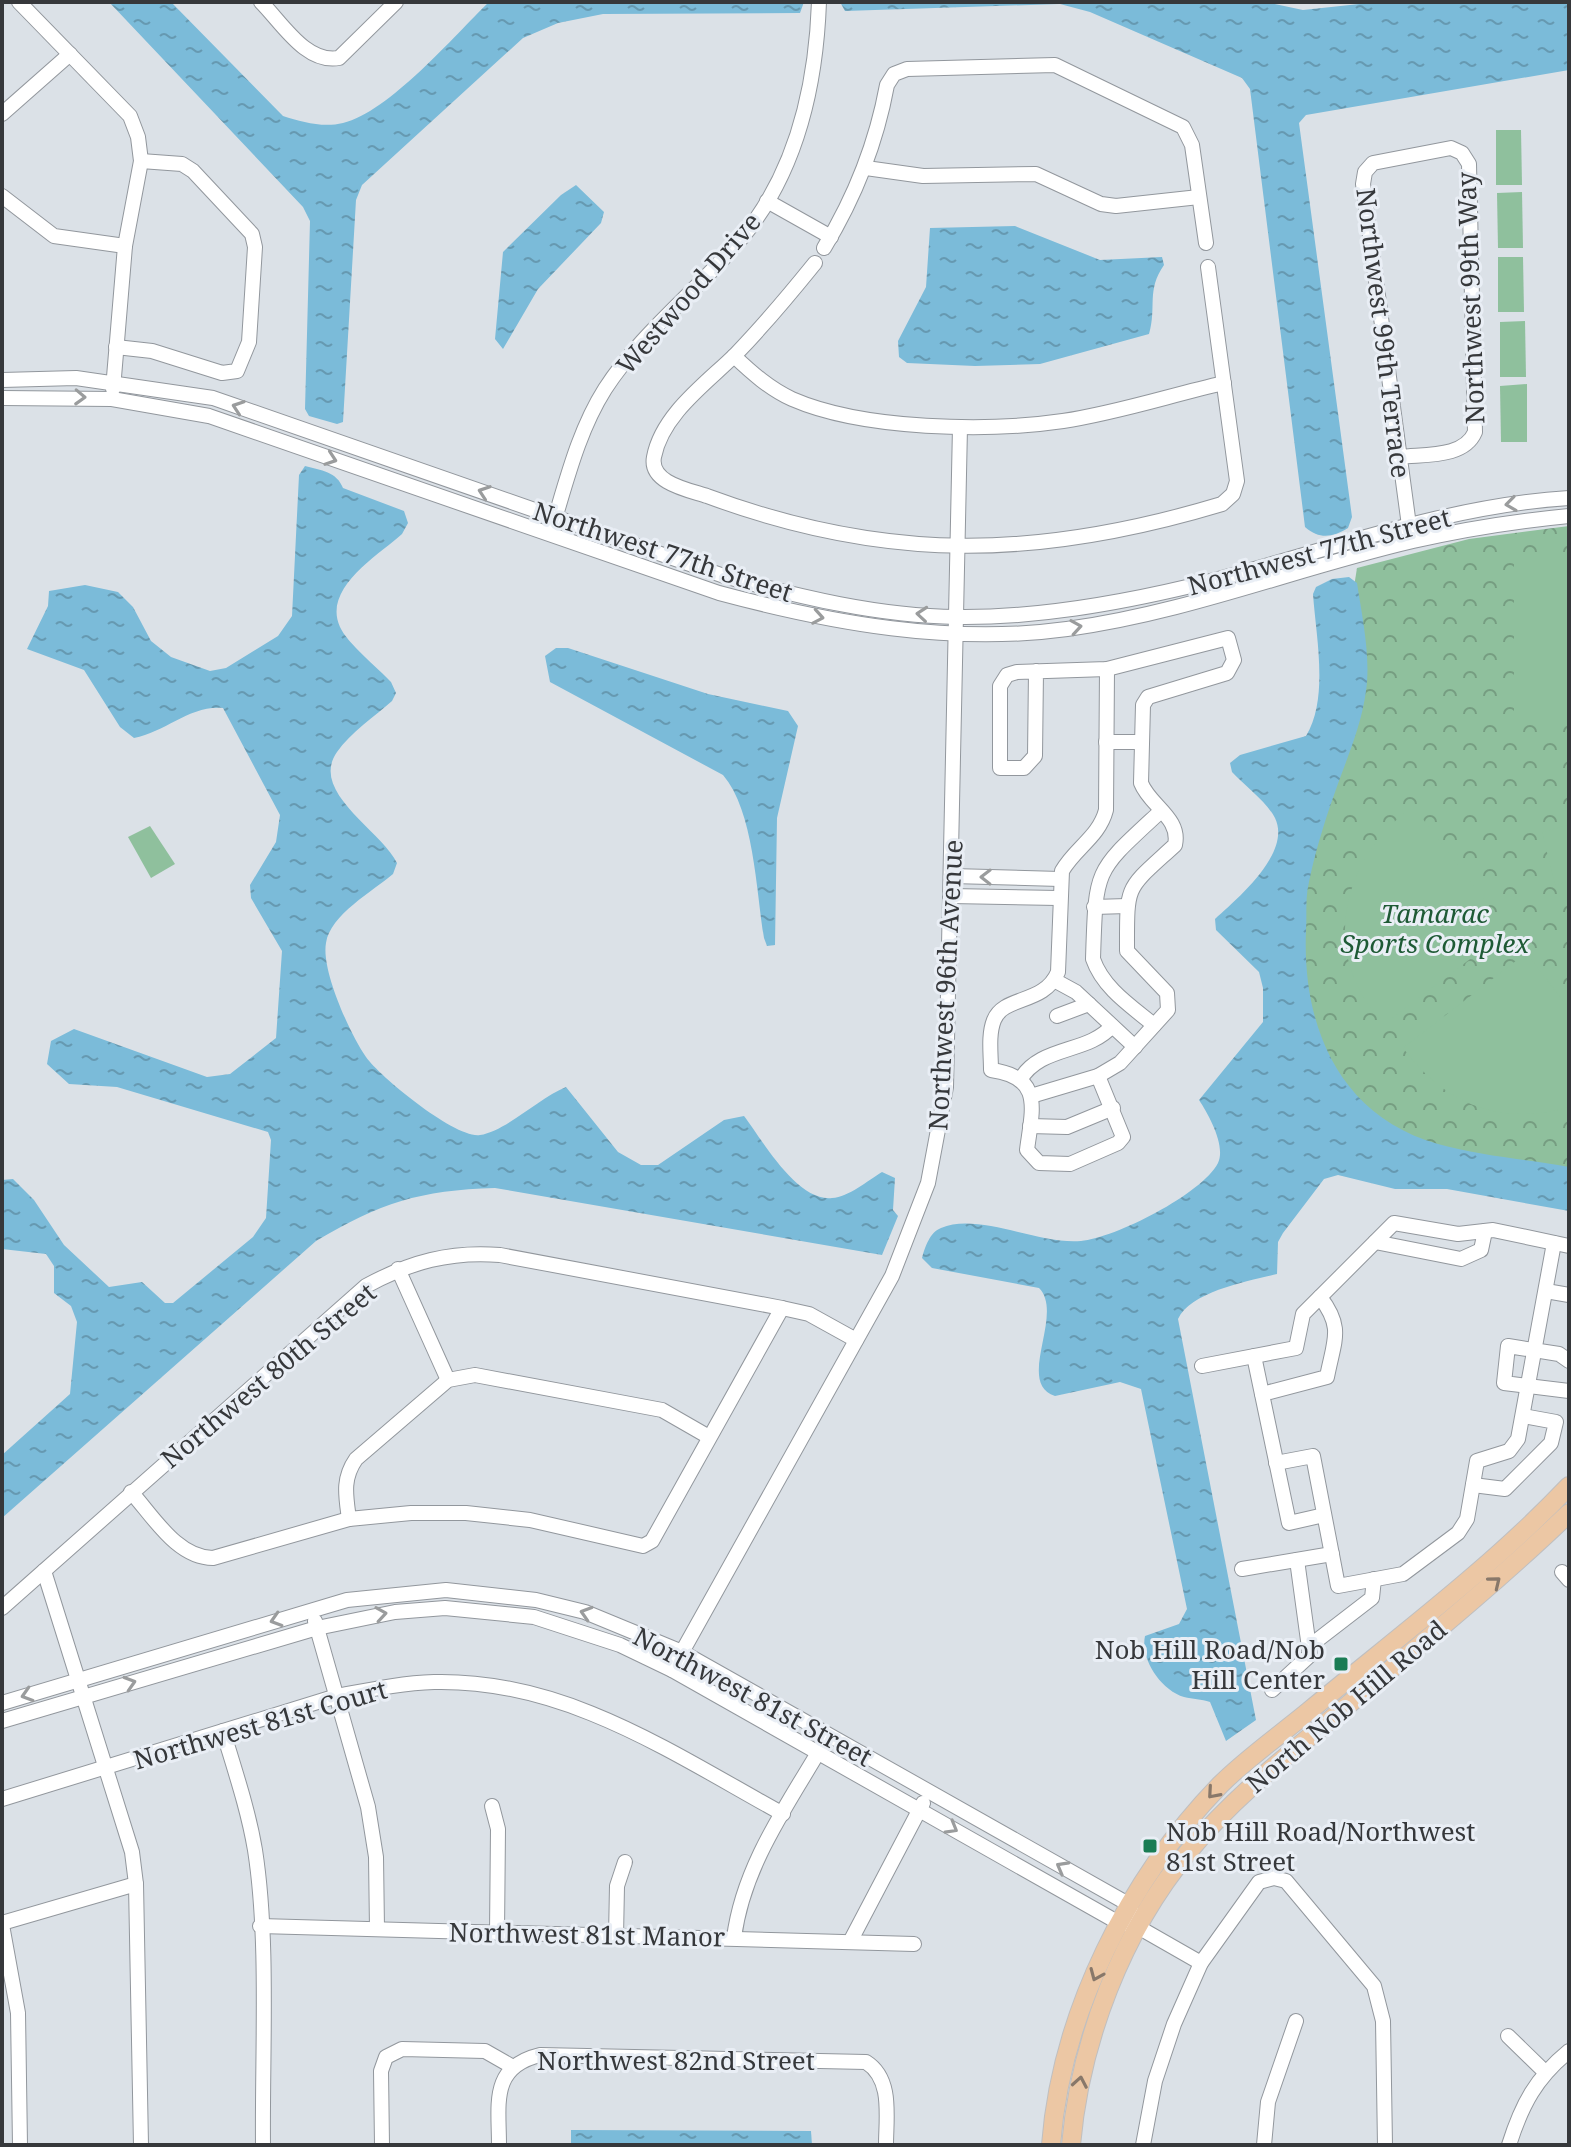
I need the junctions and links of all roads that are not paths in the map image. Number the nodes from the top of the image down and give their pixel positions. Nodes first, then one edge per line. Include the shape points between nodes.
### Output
1 (19, 2) edge
2 (261, 2) edge
3 (396, 2) edge
4 (819, 2) edge
5 (70, 54) junction
6 (2, 114) edge
7 (141, 161) junction
8 (866, 168) junction
9 (1365, 172) joint
10 (2, 196) edge
11 (1199, 197) junction
12 (767, 201) junction
13 (1206, 243) dead end
14 (125, 246) junction
15 (815, 263) dead end
16 (1208, 267) dead end
17 (116, 347) junction
18 (734, 356) junction
19 (2, 380) edge
20 (114, 381) junction
21 (1224, 383) junction
22 (2, 398) edge
23 (112, 399) junction
24 (960, 427) junction
25 (1400, 457) junction
26 (1569, 498) edge
27 (1569, 516) edge
28 (555, 517) junction
29 (1408, 524) junction
30 (550, 534) junction
31 (1411, 542) junction
32 (957, 547) junction
33 (957, 624) junction
34 (1107, 669) junction
35 (1036, 671) junction
36 (1106, 742) junction
37 (1142, 742) junction
38 (1161, 811) junction
39 (952, 876) junction
40 (1021, 878) junction
41 (1060, 879) junction
42 (951, 896) junction
43 (1020, 897) junction
44 (1058, 898) junction
45 (1127, 906) junction
46 (1094, 907) junction
47 (1054, 980) junction
48 (1089, 1004) junction
49 (1057, 1016) dead end
50 (1154, 1025) junction
51 (1112, 1026) junction
52 (1135, 1047) junction
53 (1098, 1076) junction
54 (1020, 1080) junction
55 (1031, 1096) junction
56 (1113, 1108) junction
57 (1030, 1126) junction
58 (1485, 1231) junction
59 (1375, 1242) junction
60 (1562, 1244) edge
61 (398, 1269) junction
62 (1546, 1291) junction
63 (1569, 1295) edge
64 (1320, 1297) junction
65 (782, 1308) junction
66 (856, 1340) junction
67 (1535, 1350) junction
68 (1254, 1356) junction
69 (1569, 1361) edge
70 (1202, 1366) dead end
71 (448, 1380) junction
72 (1528, 1386) junction
73 (1569, 1391) edge
74 (1262, 1394) junction
75 (1523, 1416) junction
76 (709, 1437) junction
77 (1276, 1463) junction
78 (1473, 1485) junction
79 (1569, 1486) edge
80 (131, 1492) junction
81 (1569, 1513) edge
82 (1324, 1515) junction
83 (349, 1519) junction
84 (1332, 1554) junction
85 (1297, 1560) junction
86 (1242, 1569) dead end
87 (44, 1571) junction
88 (1374, 1579) junction
89 (2, 1608) edge
90 (311, 1609) junction
91 (317, 1628) junction
92 (1311, 1645) junction
93 (682, 1652) junction
94 (672, 1670) junction
95 (80, 1679) junction
96 (1272, 1690) dead end
97 (337, 1696) junction
98 (85, 1697) junction
99 (2, 1703) edge
100 (2, 1721) edge
101 (223, 1731) junction
102 (828, 1736) junction
103 (818, 1752) junction
104 (108, 1767) junction
105 (929, 1792) junction
106 (2, 1799) edge
107 (492, 1806) dead end
108 (920, 1810) junction
109 (783, 1814) junction
110 (625, 1862) dead end
111 (136, 1884) junction
112 (1130, 1905) junction
113 (2, 1924) edge
114 (1128, 1925) junction
115 (260, 1926) junction
116 (377, 1929) junction
117 (497, 1932) junction
118 (616, 1936) junction
119 (734, 1938) junction
120 (851, 1940) junction
121 (914, 1944) dead end
122 (1201, 1963) junction
123 (1296, 2021) dead end
124 (1508, 2036) dead end
125 (1569, 2051) edge
126 (513, 2067) junction
127 (1544, 2071) junction
128 (20, 2145) edge
129 (141, 2145) edge
130 (263, 2145) edge
131 (382, 2145) edge
132 (499, 2145) edge
133 (886, 2145) edge
134 (1051, 2145) edge
135 (1071, 2145) edge
136 (1143, 2145) edge
137 (1264, 2145) edge
138 (1385, 2145) edge
139 (1509, 2145) edge

1 - 5 street
2 - 3 street via 312,55 327,60 339,58
4 - 12 street, Westwood Drive via 809,97 789,159
5 - 6 street
5 - 7 street via 130,116
7 - 14 street
7 - 17 street via 182,164 193,171 252,234 249,342 237,371 222,373 152,351
8 - 11 street via 901,175 1036,174 1116,206
8 - 11 street via 894,74 907,69 1055,65 1183,127 1189,135
8 - 12 street via 827,243
9 - 25 street, Northwest 99th Terrace
9 - 25 street, Northwest 99th Way via 1373,163 1451,148 1469,164 1475,432 1460,450
10 - 14 street via 54,236
11 - 13 street
12 - 28 street, Westwood Drive via 742,238 632,351 604,391 580,437
14 - 17 street
15 - 18 street
16 - 21 street
17 - 20 street
18 - 24 street via 760,381 793,400 845,414
18 - 32 street via 699,385 670,425 654,457 656,470 666,481 810,528
19 - 20 street, Northwest 77th Street
20 - 23 street
28 -> 20 street, Northwest 77th Street via 213,398
21 - 24 street via 1066,420
21 - 32 street via 1237,481 1222,504 1100,536
22 -> 23 street, Northwest 77th Street
23 -> 30 street, Northwest 77th Street via 209,416
24 - 32 street, Northwest 96th Avenue
25 - 29 street, Northwest 99th Terrace
26 -> 29 street, Northwest 77th Street via 1494,506
27 - 31 street, Northwest 77th Street
28 - 30 street, Westwood Drive
33 -> 28 street, Northwest 77th Street via 797,596
29 - 31 street, Northwest 99th Terrace
29 - 33 street, Northwest 77th Street via 1193,585 1111,603
30 -> 33 street, Northwest 77th Street via 793,613 866,625
33 -> 31 street, Northwest 77th Street via 1038,631 1116,621
32 - 33 street, Northwest 96th Avenue
33 - 39 street, Northwest 96th Avenue
34 - 35 street
34 - 36 street
34 - 37 street via 1228,638 1234,660 1227,673 1148,697
35 - 35 street via 1035,756 1024,768 1000,768 1000,686 1007,675
36 - 37 street
36 - 41 street via 1103,822 1070,857
37 - 38 street via 1141,783
38 - 45 street via 1176,827 1175,845 1132,885
38 - 46 street via 1106,862
40 -> 39 street
39 - 42 street, Northwest 96th Avenue
40 - 41 street
40 - 43 street
41 - 44 street
42 - 43 street
42 - 66 street, Northwest 96th Avenue via 946,1087 939,1137 912,1231
43 - 44 street
44 - 47 street
45 - 46 street
45 - 50 street via 1127,951 1169,1001
46 - 50 street via 1096,967 1107,984
47 - 48 street
47 - 54 street via 1043,993 996,1015 991,1070
48 - 49 street
48 - 51 street
50 - 52 street
51 - 52 street
51 - 54 street via 1037,1060
52 - 53 street
53 - 55 street
53 - 56 street
54 - 55 street
55 - 57 street
56 - 57 street via 1067,1127
56 - 57 street via 1123,1137 1070,1164 1039,1163 1027,1150
58 - 59 street via 1458,1234 1394,1223
58 - 59 street via 1481,1250 1461,1259
58 - 60 street
59 - 64 street
60 - 62 street
61 - 65 street, Northwest 80th Street via 439,1256 500,1255
61 - 71 street
61 - 80 street, Northwest 80th Street via 366,1286
62 - 63 street
62 - 67 street
64 - 68 street via 1303,1314 1296,1348
64 - 74 street via 1336,1325 1327,1377
65 - 66 street, Northwest 80th Street via 809,1314
65 - 76 street
66 - 93 street, Northwest 96th Avenue
67 - 69 street
67 - 72 street
67 - 72 street via 1508,1346 1504,1383
68 - 70 street
68 - 74 street
71 - 76 street via 475,1375 662,1410
71 - 83 street via 346,1473
72 - 73 street
72 - 75 street
74 - 77 street
75 - 78 street via 1509,1451 1477,1461
75 - 78 street via 1556,1422 1551,1443 1505,1489
76 - 83 street via 652,1541 643,1546 530,1520 466,1513
77 - 82 street via 1289,1523
77 - 82 street via 1313,1456
78 - 88 street via 1467,1519 1458,1533 1403,1574
79 -> 112 main road, North Nob Hill Road via 1524,1533 1221,1784
80 - 83 street via 184,1551 197,1558
80 - 87 street, Northwest 80th Street
114 -> 81 main road, North Nob Hill Road via 1241,1794 1505,1575
82 - 84 street
84 - 85 street
84 - 88 street via 1338,1586
85 - 86 street
85 - 92 street
87 - 89 street, Northwest 80th Street
87 - 95 street
88 - 92 street via 1372,1598
90 - 91 street
93 -> 90 street, Northwest 81st Street via 585,1612 489,1593 393,1593
90 -> 95 street, Northwest 81st Street
91 -> 94 street, Northwest 81st Street via 395,1612 489,1611 580,1630
91 - 97 street
98 -> 91 street, Northwest 81st Street
92 - 96 street via 1306,1662
93 - 94 street, Northwest 96th Avenue
93 - 102 street, Northwest 81st Street
94 - 103 street, Northwest 81st Street
95 - 98 street
95 -> 99 street, Northwest 81st Street
97 - 101 street, Northwest 81st Court
97 - 109 street, Northwest 81st Court via 434,1682 521,1690 617,1723
97 - 116 street via 368,1807 376,1857
98 - 100 street, Northwest 81st Street
98 - 104 street
101 - 104 street, Northwest 81st Court
101 - 115 street via 247,1809
102 - 103 street
102 - 105 street, Northwest 81st Street
103 - 108 street, Northwest 81st Street
103 - 109 street
104 - 106 street, Northwest 81st Court
104 - 111 street
105 - 108 street
112 -> 105 street, Northwest 81st Street
107 - 117 street via 498,1829
108 -> 114 street, Northwest 81st Street
108 - 120 street
109 - 119 street via 739,1902
110 - 118 street via 617,1886
111 - 113 street
111 - 129 street
112 - 114 main road, North Nob Hill Road
113 - 128 street via 18,2013
114 - 122 street, Northwest 81st Street
114 -> 134 main road, North Nob Hill Road via 1080,2013 1060,2084
135 -> 114 main road, North Nob Hill Road via 1086,2058
115 - 116 street, Northwest 81st Manor
115 - 130 street
116 - 117 street, Northwest 81st Manor
117 - 118 street, Northwest 81st Manor
118 - 119 street, Northwest 81st Manor
119 - 120 street, Northwest 81st Manor
120 - 121 street, Northwest 81st Manor
122 - 136 street via 1155,2081
122 - 138 street via 1259,1882 1286,1881 1374,1986 1383,2021
123 - 137 street via 1268,2102
124 - 127 street
125 - 127 street
126 - 131 street, Northwest 82nd Street via 485,2051 402,2049 386,2057 381,2071
126 - 132 street via 498,2092
126 - 133 street, Northwest 82nd Street via 540,2055 866,2062 885,2083
127 - 139 street via 1520,2111

